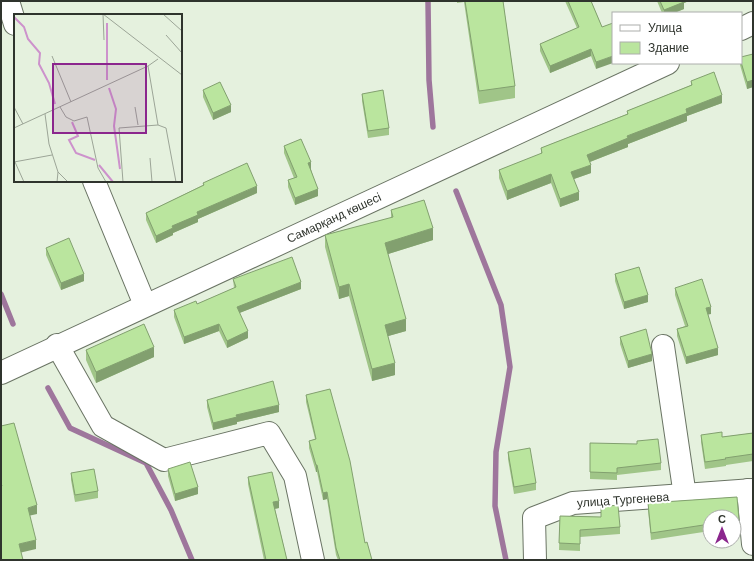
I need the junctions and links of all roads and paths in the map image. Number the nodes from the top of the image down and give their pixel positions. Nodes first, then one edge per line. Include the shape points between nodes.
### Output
1 (8, 1) edge
2 (14, 21) edge
3 (753, 24) edge
4 (742, 29) edge
5 (666, 64) edge
6 (94, 182) edge
7 (145, 305) junction
8 (57, 346) junction
9 (663, 346) dead end
10 (1, 373) edge
11 (751, 490) edge
12 (685, 496) junction
13 (753, 544) edge
14 (313, 560) edge
15 (535, 560) edge

1 - 2 street
3 - 4 street
5 - 7 street, Самарқанд көшесі
6 - 7 street
7 - 8 street, Самарқанд көшесі
8 - 10 street, Самарқанд көшесі
8 - 14 street via 103,426 164,460 269,433 295,476
9 - 12 street, улица Тургенева
11 - 12 street, улица Тургенева
11 - 13 street
12 - 15 street, улица Тургенева via 574,503 534,518

